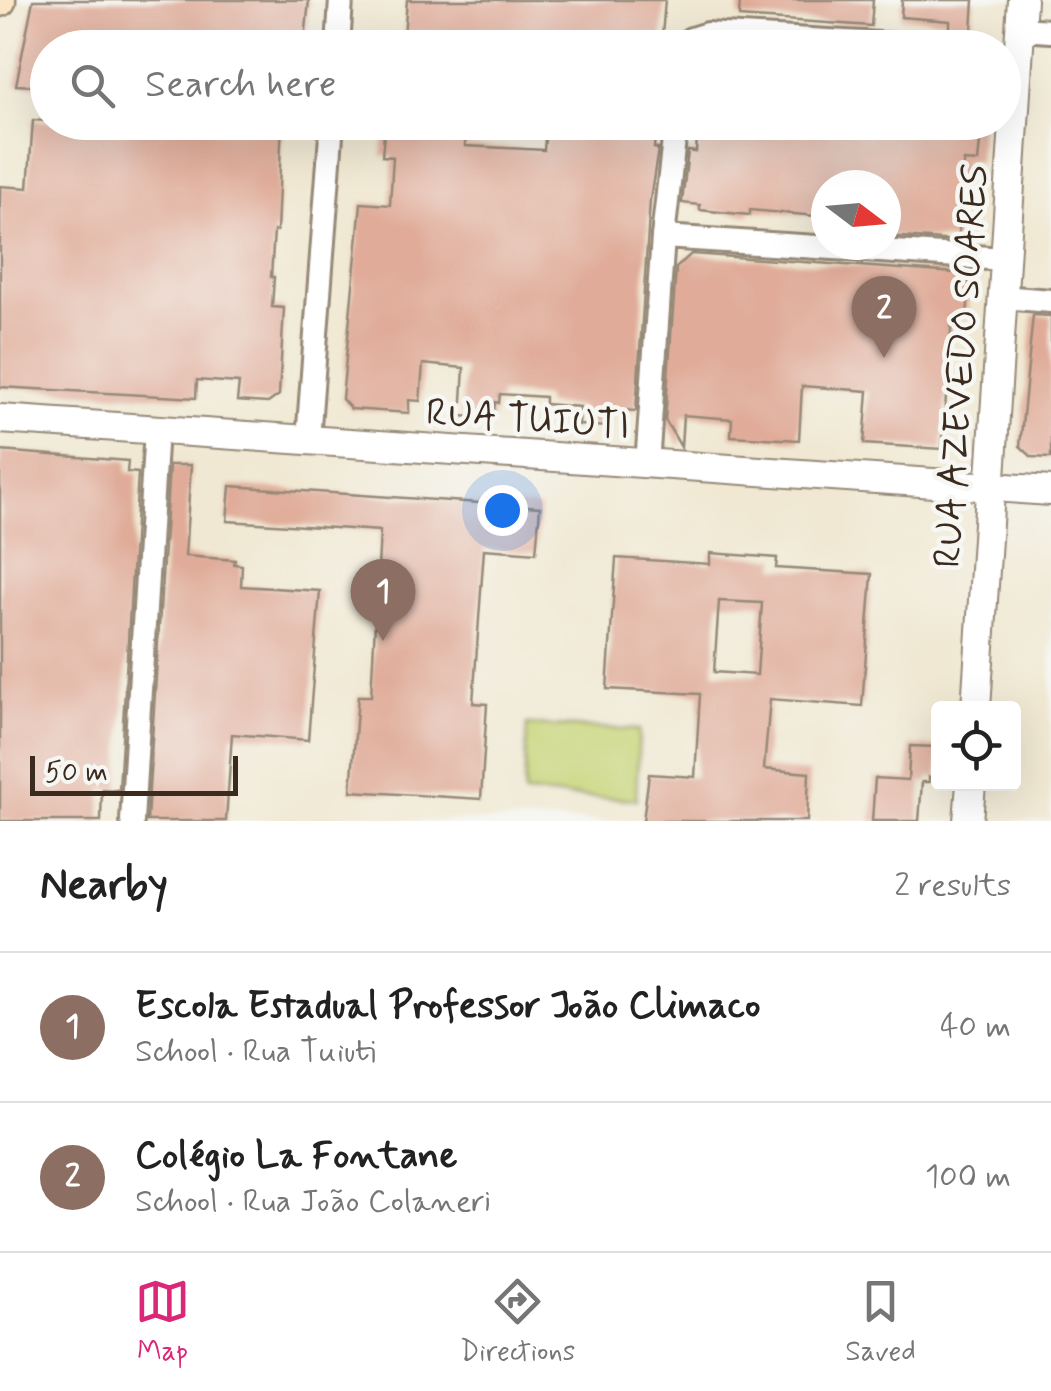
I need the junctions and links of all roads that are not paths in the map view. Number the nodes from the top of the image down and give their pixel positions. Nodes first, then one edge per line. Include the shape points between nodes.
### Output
1 (341, 0) edge
2 (1022, 0) edge
3 (339, 30) edge
4 (1017, 30) edge
5 (1051, 31) edge
6 (1021, 42) edge
7 (331, 140) edge
8 (674, 140) edge
9 (1010, 140) edge
10 (663, 237) junction
11 (1005, 259) junction
12 (1002, 297) junction
13 (1051, 300) edge
14 (0, 419) edge
15 (156, 429) junction
16 (308, 440) junction
17 (647, 464) junction
18 (990, 487) junction
19 (1051, 491) edge
20 (976, 701) edge
21 (970, 791) edge
22 (132, 821) edge
23 (968, 821) edge

1 - 3 street
2 - 4 street, RUA AZEVEDO SOARES
5 - 6 street
7 - 16 street
8 - 10 street
9 - 11 street, RUA AZEVEDO SOARES
10 - 11 street
10 - 17 street
11 - 12 street, RUA AZEVEDO SOARES
12 - 13 street
12 - 18 street, RUA AZEVEDO SOARES
14 - 15 street, RUA TUIUTI
15 - 16 street, RUA TUIUTI
15 - 22 street
16 - 17 street, RUA TUIUTI
17 - 18 street, RUA TUIUTI
18 - 19 street, RUA TUIUTI
18 - 20 street, RUA AZEVEDO SOARES
21 - 23 street

